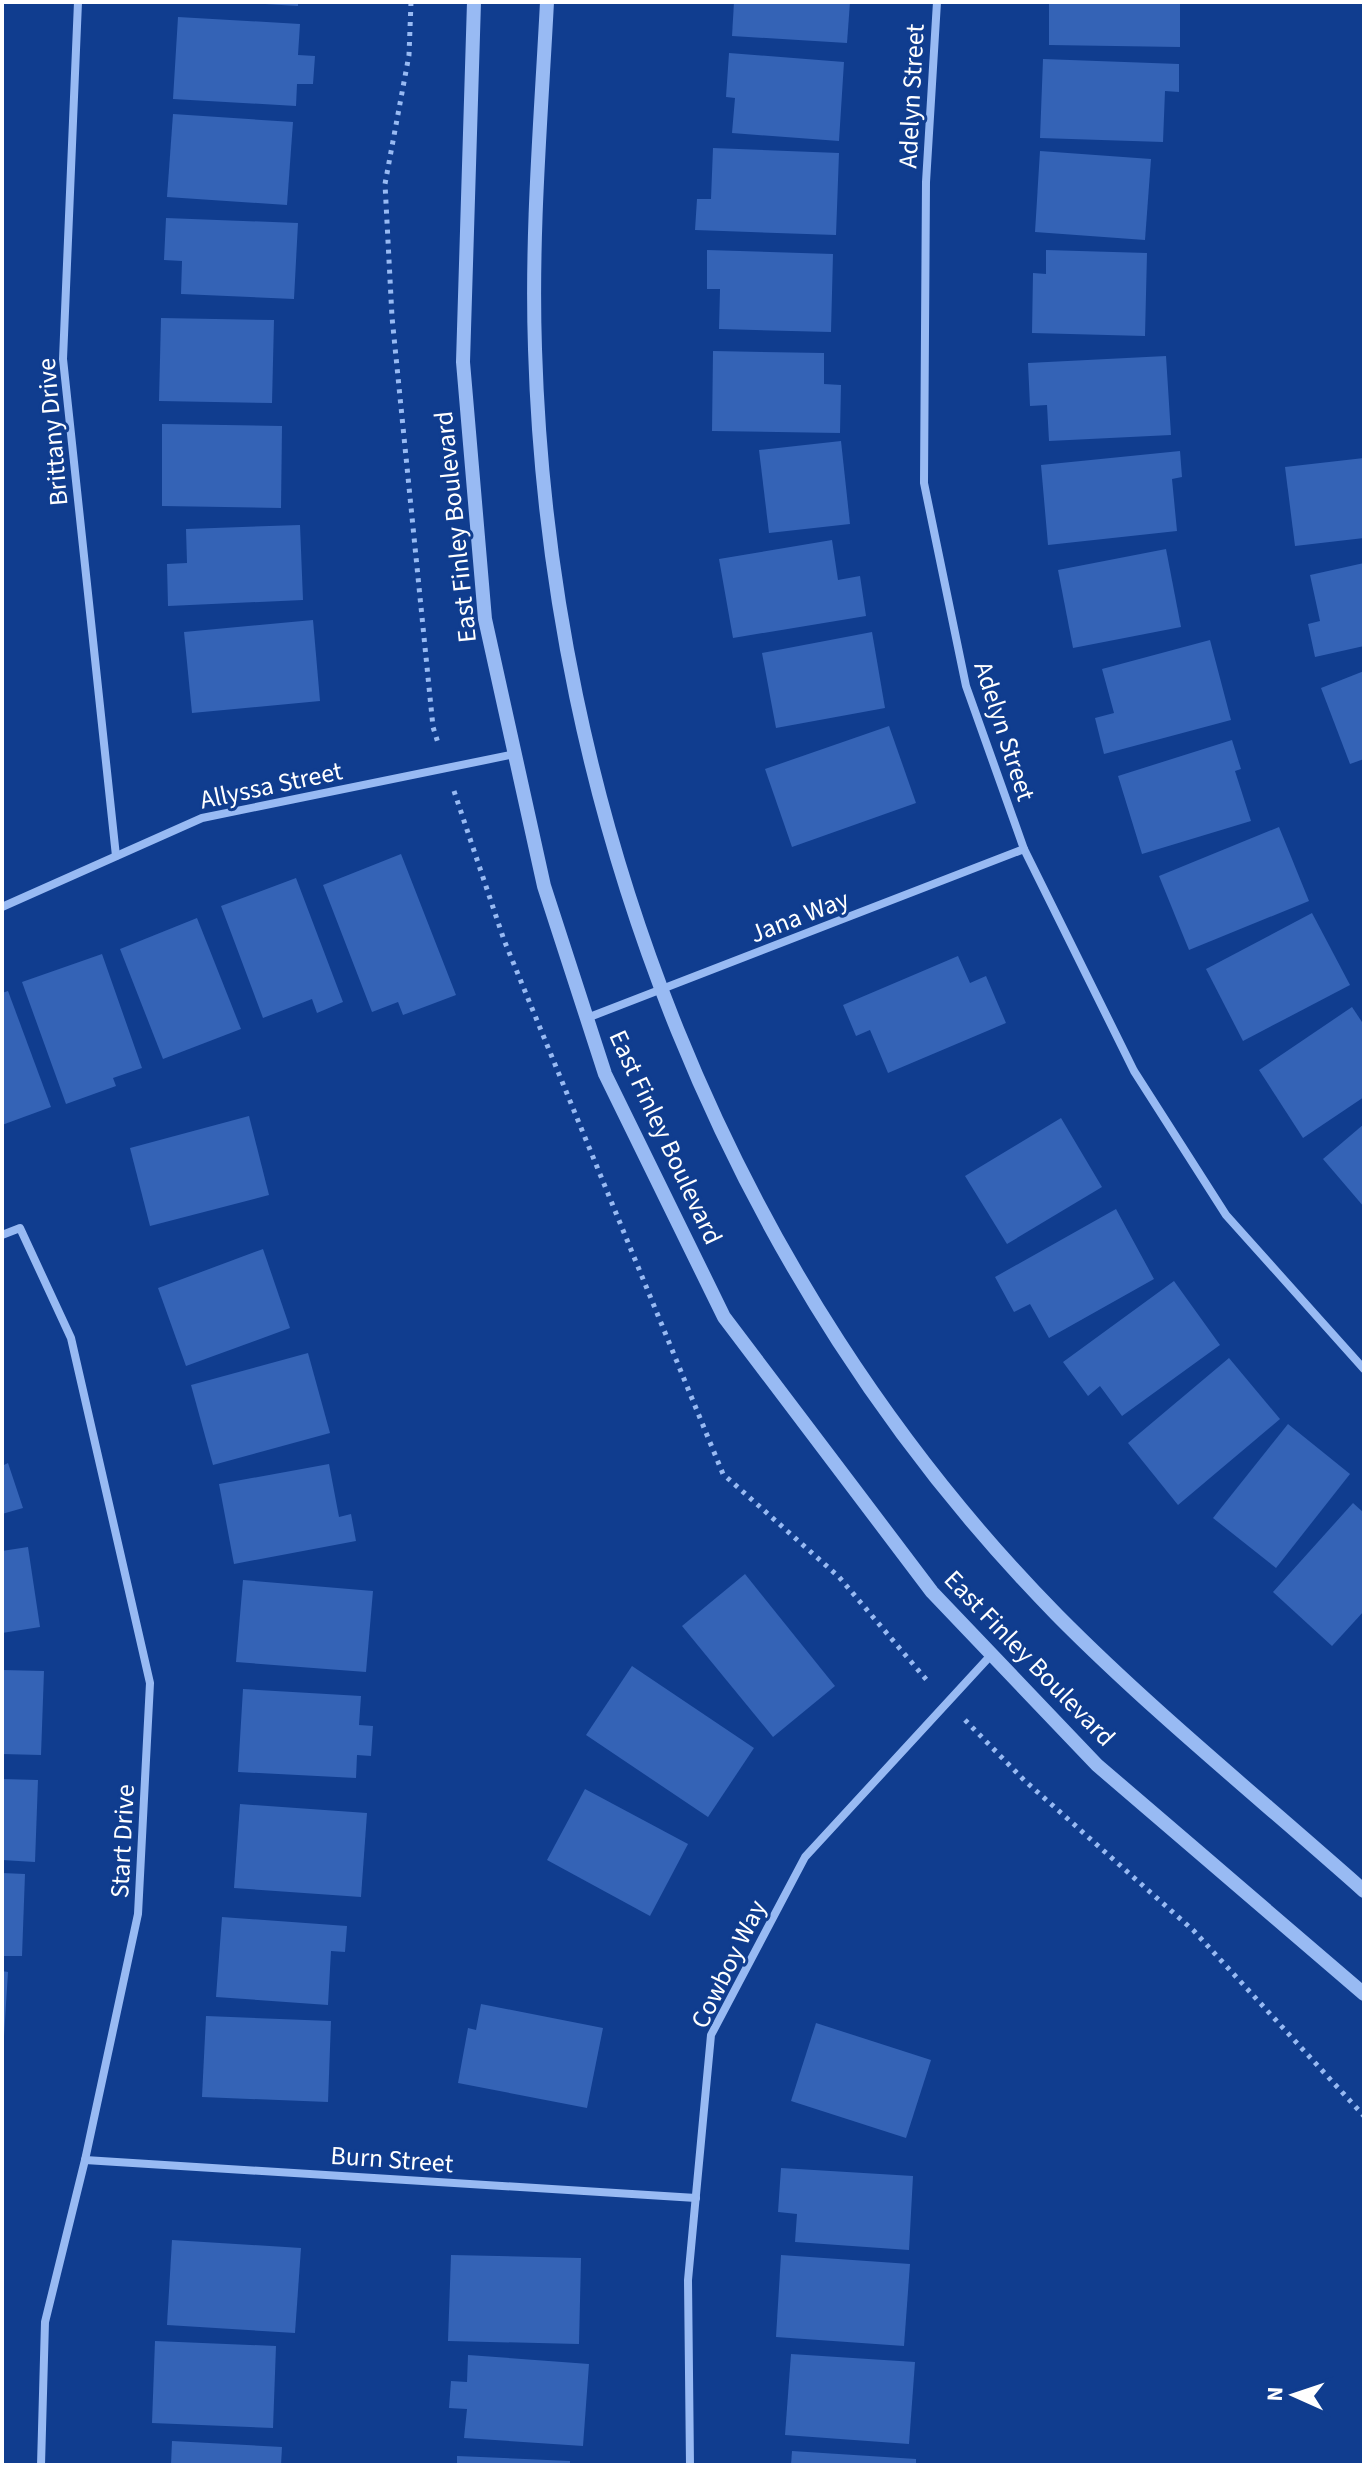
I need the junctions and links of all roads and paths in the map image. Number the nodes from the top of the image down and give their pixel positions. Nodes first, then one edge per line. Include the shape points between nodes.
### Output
1 (78, 2) edge
2 (474, 2) edge
3 (547, 2) edge
4 (937, 2) edge
5 (515, 754) junction
6 (1024, 849) junction
7 (116, 856) junction
8 (2, 907) edge
9 (659, 991) junction
10 (587, 1018) junction
11 (2, 1235) edge
12 (1364, 1369) edge
13 (992, 1654) junction
14 (1364, 1891) edge
15 (1364, 1994) edge
16 (85, 2160) junction
17 (696, 2198) junction
18 (41, 2465) edge
19 (690, 2465) edge

1 - 7 street, Brittany Drive via 63,359
2 - 5 street, East Finley Boulevard via 463,362 485,619
3 - 9 street, East Finley Boulevard via 534,274 548,525 562,624 606,819
4 - 6 street, Adelyn Street via 926,182 924,483 966,686
5 - 7 street, Allyssa Street via 202,818
5 - 10 street, East Finley Boulevard via 544,886
6 - 9 street, Jana Way
6 - 12 street, Adelyn Street via 1134,1071 1226,1215
7 - 8 street, Allyssa Street
9 - 10 street, Jana Way
9 - 14 street, East Finley Boulevard via 721,1133 768,1221 833,1330 946,1488 1065,1622
10 - 13 street, East Finley Boulevard via 605,1074 724,1317 932,1592
11 - 16 street, Start Drive via 20,1228 71,1338 150,1683 138,1914
13 - 15 street, East Finley Boulevard via 1097,1765
13 - 17 street, Cowboy Way via 805,1857 711,2035
16 - 17 street, Burn Street
16 - 18 street, Start Drive via 45,2322
17 - 19 street, Cowboy Way via 688,2280

